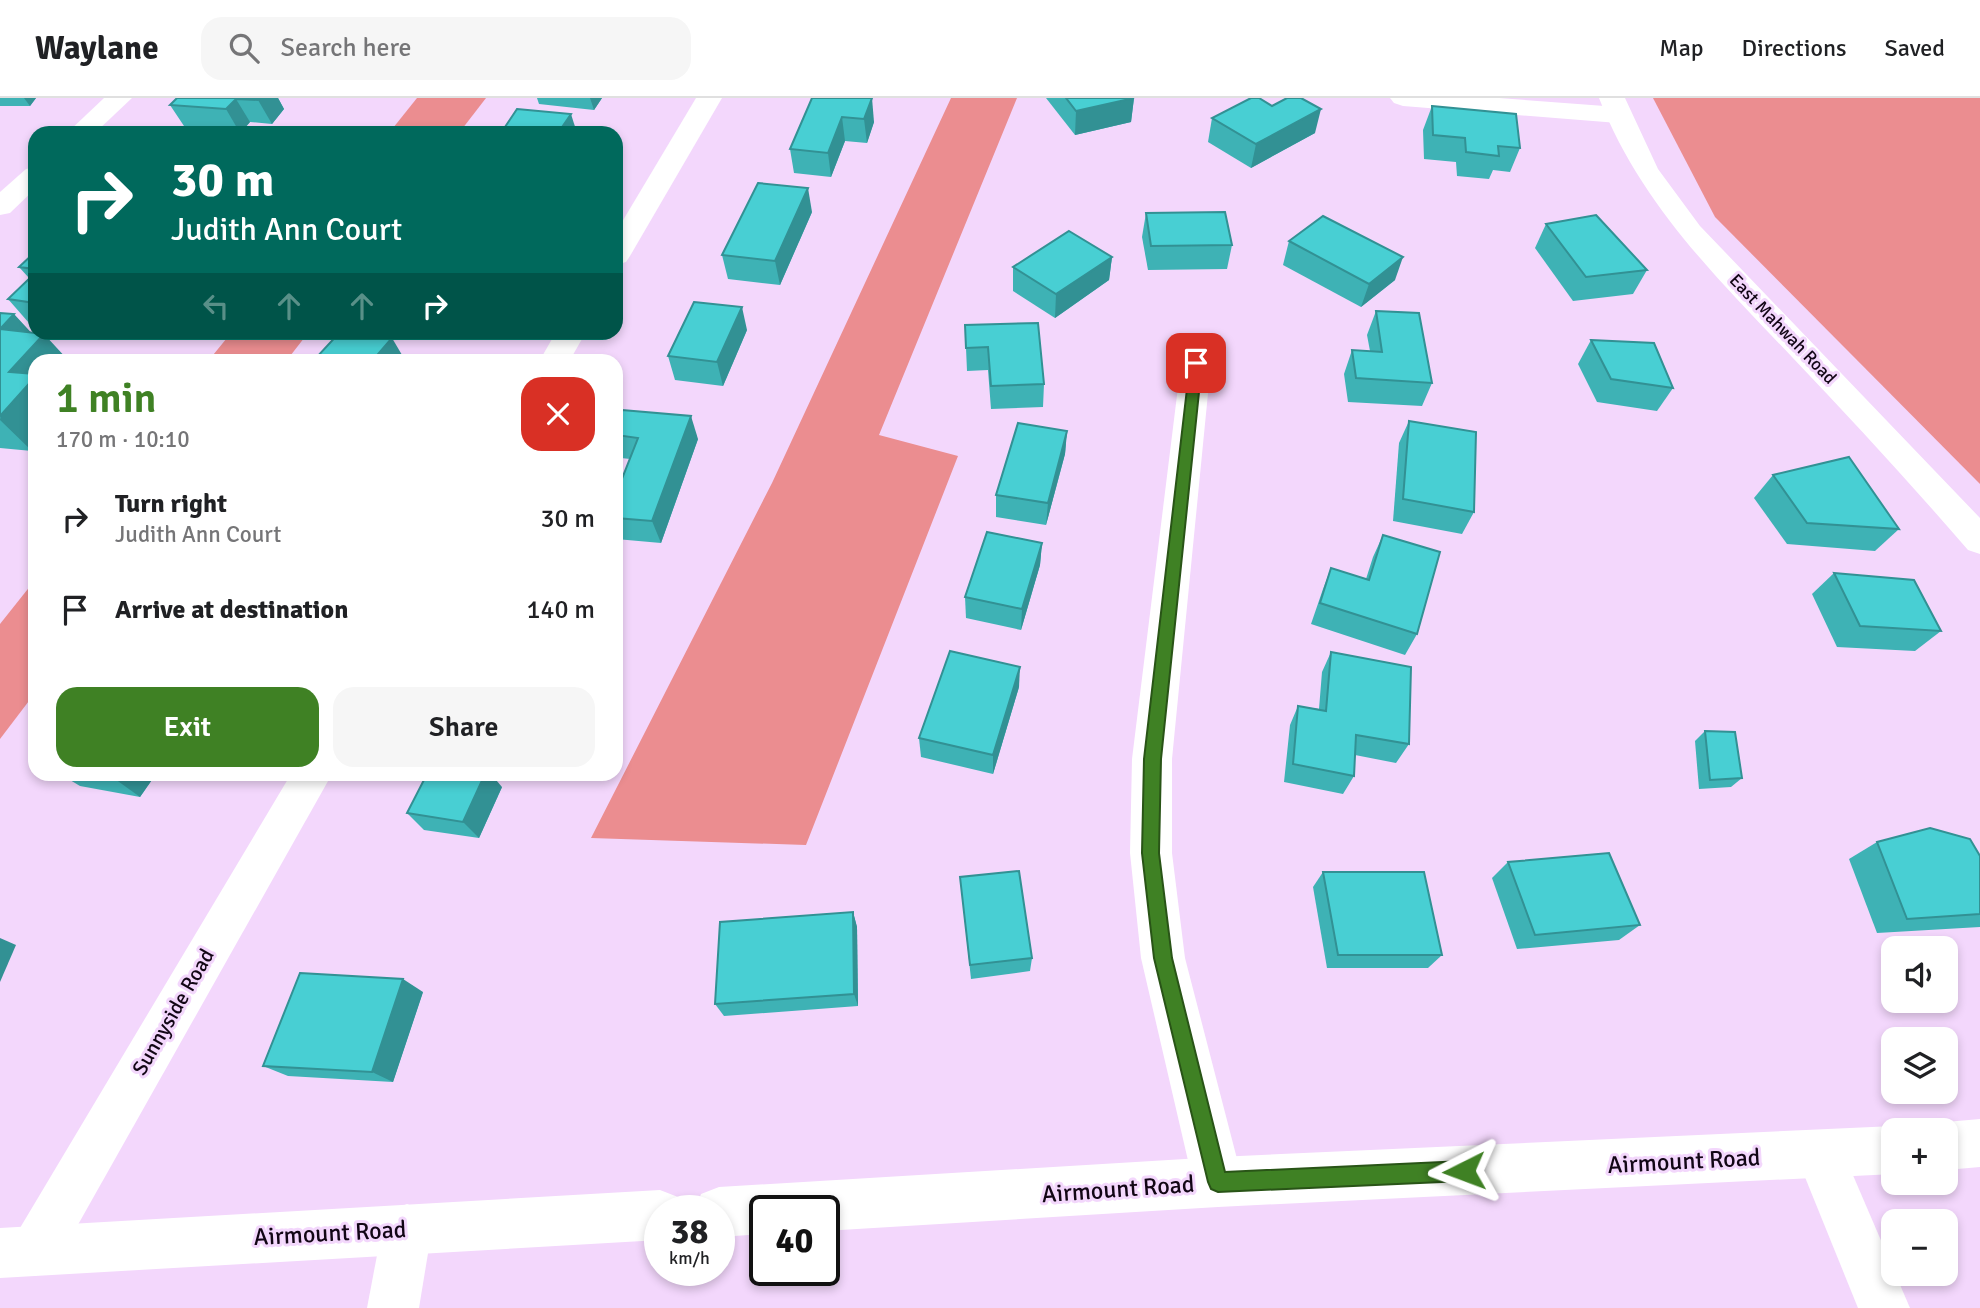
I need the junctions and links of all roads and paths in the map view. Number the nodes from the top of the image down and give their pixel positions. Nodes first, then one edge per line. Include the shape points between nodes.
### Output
1 (118, 98) edge
2 (709, 98) edge
3 (1403, 98) edge
4 (1615, 106) edge
5 (88, 126) edge
6 (20, 180) edge
7 (0, 207) edge
8 (623, 244) edge
9 (1196, 363) dead end
10 (1980, 541) edge
11 (308, 781) edge
12 (1980, 1143) edge
13 (1958, 1145) edge
14 (1881, 1151) edge
15 (1820, 1155) junction
16 (1218, 1182) junction
17 (735, 1211) edge
18 (644, 1216) edge
19 (407, 1228) junction
20 (17, 1252) edge
21 (393, 1308) edge
22 (1884, 1308) edge

1 - 5 street
2 - 8 street
3 - 4 street
4 - 10 street, East Mahwah Road via 1653,185 1705,247 1927,478
6 - 7 street
9 - 16 street via 1152,759 1151,853 1163,958
11 - 20 street, Sunnyside Road
12 - 13 street
14 - 15 street, Airmount Road
15 - 16 street, Airmount Road
15 - 22 street
16 - 17 street, Airmount Road
18 - 19 street, Airmount Road
19 - 20 street, Airmount Road
19 - 21 street

